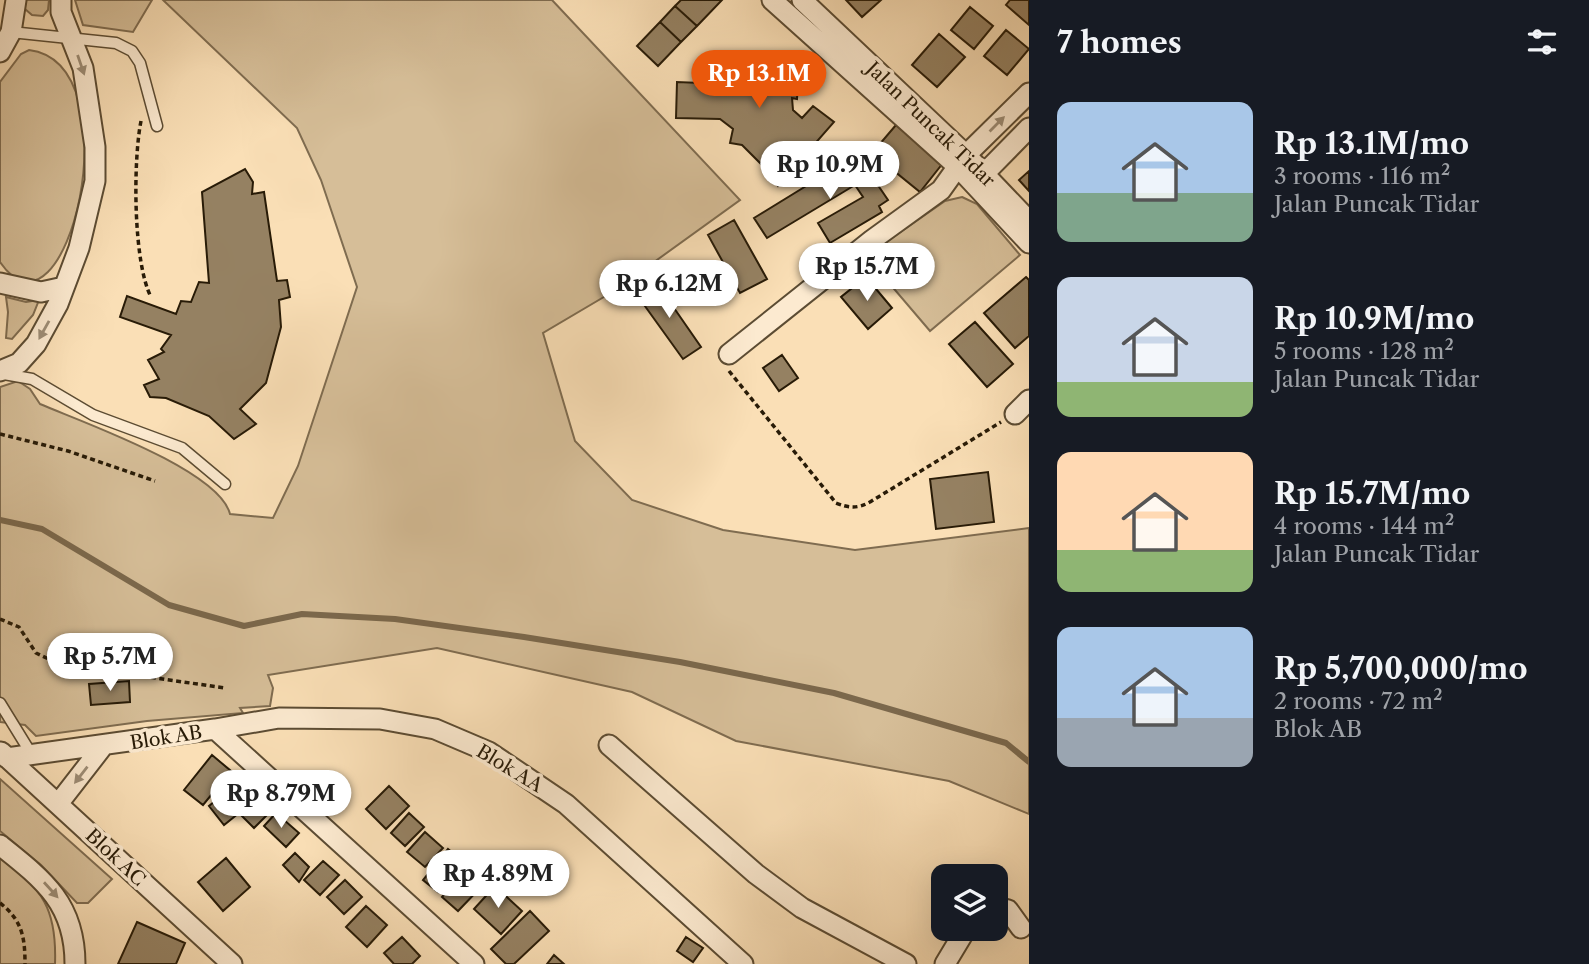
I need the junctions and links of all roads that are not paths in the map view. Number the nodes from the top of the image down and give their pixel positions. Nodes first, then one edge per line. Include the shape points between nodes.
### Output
1 (16, 0) edge
2 (61, 0) edge
3 (772, 0) edge
4 (802, 0) edge
5 (11, 32) junction
6 (70, 36) junction
7 (0, 52) edge
8 (1029, 93) edge
9 (157, 126) dead end
10 (1029, 128) edge
11 (961, 160) junction
12 (979, 179) junction
13 (941, 190) junction
14 (1029, 221) edge
15 (1029, 243) edge
16 (0, 283) edge
17 (64, 287) junction
18 (729, 354) road end
19 (0, 372) edge
20 (225, 484) dead end
21 (0, 703) edge
22 (215, 729) junction
23 (609, 745) dead end
24 (103, 746) junction
25 (4, 755) edge
26 (32, 755) junction
27 (58, 804) junction
28 (0, 845) edge
29 (1008, 910) edge
30 (1021, 928) dead end
31 (959, 941) edge
32 (75, 964) edge
33 (232, 964) edge
34 (474, 964) edge
35 (743, 964) edge
36 (906, 964) edge
37 (945, 964) edge

1 - 5 street
2 - 6 street
3 - 11 street, Jalan Puncak Tidar
4 - 11 street, Jalan Puncak Tidar
5 - 6 lane
5 - 7 street
6 - 9 lane via 116,43 132,51
6 -> 17 street via 90,103 95,181
11 -> 8 street
10 - 12 street
11 - 12 street, Jalan Puncak Tidar
11 - 13 street
12 - 13 street
12 - 14 street, Jalan Puncak Tidar
12 - 15 street, Jalan Puncak Tidar
13 - 18 street
16 - 17 street via 41,292
17 -> 19 street via 36,344 19,363
19 - 20 lane via 32,379 93,415 182,448
21 - 26 lane
22 - 24 street, Blok AB
22 - 34 street, Blok AB
22 - 35 street, Blok AA via 279,718 380,719 435,729 489,752 566,804
23 - 36 street via 756,874 802,908
24 - 26 street, Blok AB
24 -> 27 street
25 - 26 street, Blok AB
25 - 27 street, Blok AC
27 - 33 street, Blok AC
28 -> 32 street via 60,901 69,920
29 - 30 street
31 - 37 street

